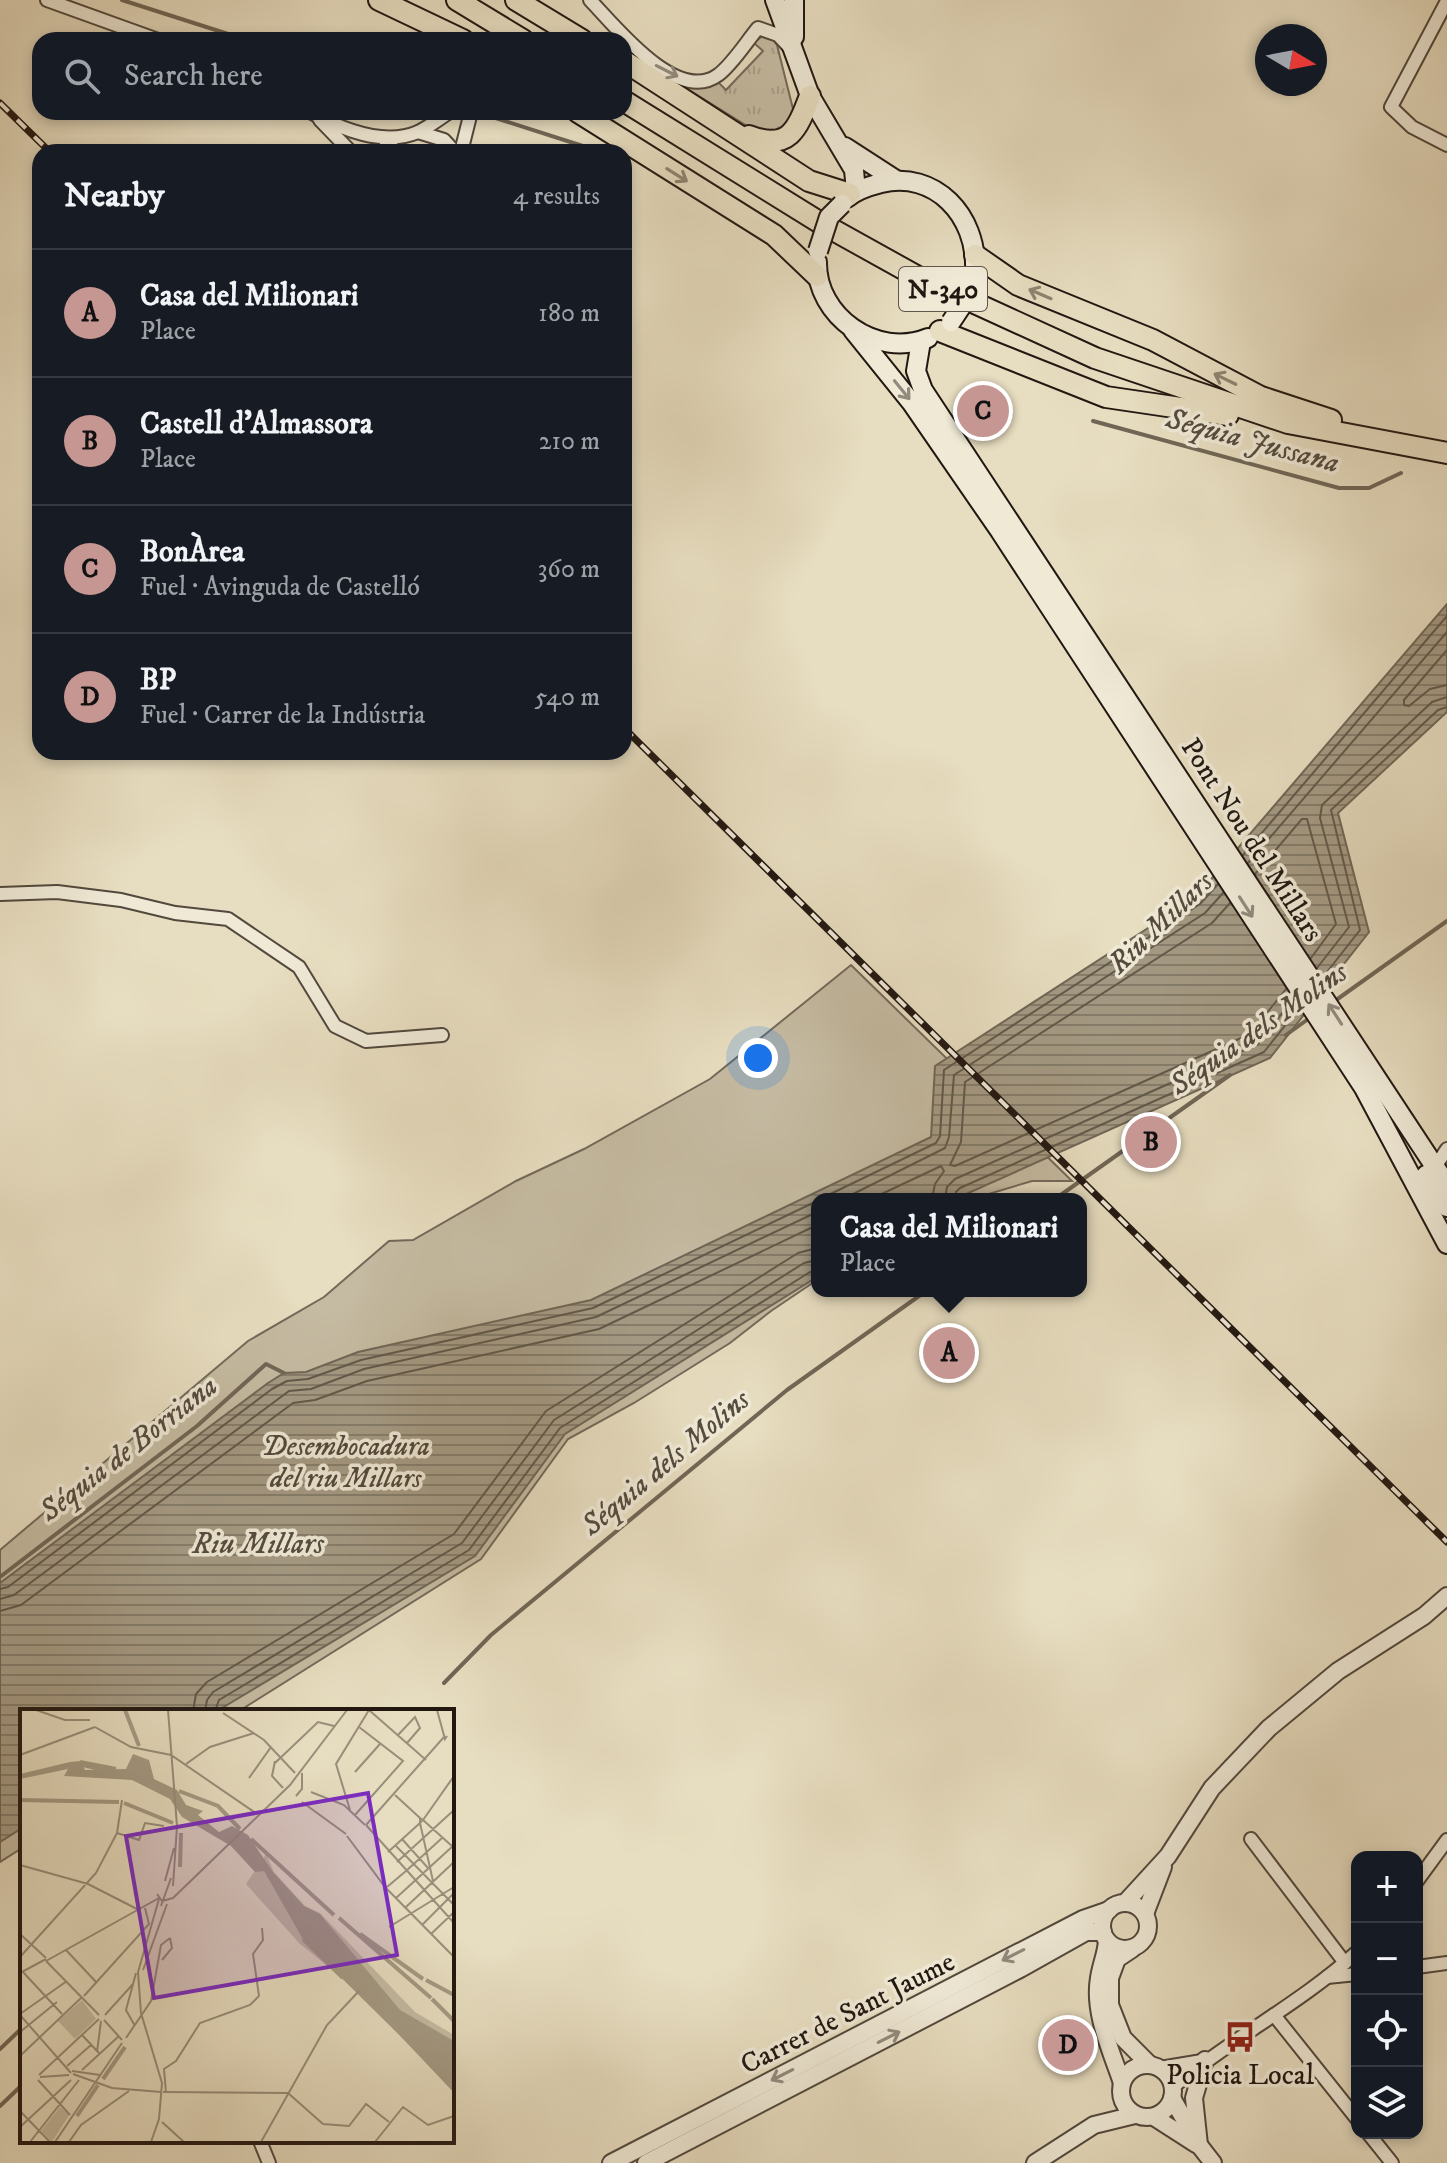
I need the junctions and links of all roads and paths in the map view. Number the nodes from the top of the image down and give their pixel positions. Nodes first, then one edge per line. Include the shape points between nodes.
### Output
1 (47, 0) edge
2 (379, 0) edge
3 (457, 0) edge
4 (516, 0) edge
5 (534, 0) edge
6 (590, 0) edge
7 (775, 0) edge
8 (794, 0) edge
9 (1447, 1) edge
10 (136, 32) edge
11 (438, 32) edge
12 (510, 32) edge
13 (576, 32) edge
14 (579, 32) edge
15 (621, 32) edge
16 (632, 43) edge
17 (794, 52) junction
18 (632, 65) edge
19 (810, 96) junction
20 (632, 106) edge
21 (708, 114) junction
22 (318, 120) edge
23 (326, 120) edge
24 (437, 120) edge
25 (469, 120) edge
26 (590, 120) edge
27 (418, 132) junction
28 (394, 138) junction
29 (343, 144) edge
30 (388, 144) edge
31 (448, 144) edge
32 (463, 144) edge
33 (628, 144) edge
34 (841, 144) junction
35 (1447, 145) edge
36 (632, 146) edge
37 (896, 180) junction
38 (849, 197) junction
39 (975, 265) junction
40 (817, 276) junction
41 (945, 326) junction
42 (853, 330) junction
43 (921, 341) junction
44 (1288, 423) junction
45 (1373, 441) junction
46 (1447, 453) edge
47 (1102, 674) junction
48 (0, 894) edge
49 (442, 1035) dead end
50 (1371, 1084) junction
51 (1447, 1149) edge
52 (1435, 1167) junction
53 (1447, 1185) edge
54 (1447, 1207) edge
55 (1447, 1244) edge
56 (1447, 1596) edge
57 (1251, 1839) dead end
58 (1447, 1840) edge
59 (1168, 1856) junction
60 (1423, 1873) edge
61 (1125, 1903) junction
62 (1109, 1910) junction
63 (1145, 1914) junction
64 (1105, 1936) junction
65 (1132, 1949) junction
66 (1351, 1958) edge
67 (1345, 1963) junction
68 (1447, 1963) edge
69 (1423, 1966) edge
70 (1351, 1975) edge
71 (1327, 1977) junction
72 (1274, 2015) junction
73 (1205, 2060) junction
74 (1155, 2067) junction
75 (1173, 2092) junction
76 (1118, 2095) junction
77 (1351, 2111) edge
78 (1135, 2115) junction
79 (1154, 2117) junction
80 (1094, 2125) junction
81 (1373, 2139) edge
82 (261, 2143) edge
83 (1199, 2145) junction
84 (269, 2163) edge
85 (611, 2163) edge
86 (646, 2163) edge
87 (1035, 2163) edge
88 (1213, 2163) edge
89 (1392, 2163) edge

1 - 10 street
2 - 11 highway
3 - 12 highway
4 - 13 highway
5 - 14 street
6 -> 15 street
7 - 17 main road
8 - 17 main road
9 - 35 street via 1391,107 1412,127
16 -> 17 street via 669,75 696,81 717,76 758,28 778,35
17 - 19 main road
18 - 21 highway
19 - 21 highway via 799,126 785,139 770,143
19 - 34 main road
20 - 44 highway, N-340 via 819,222 969,302 1095,358
21 - 38 highway via 809,181
22 - 29 street
23 - 28 street via 355,132
24 - 27 street
25 - 32 street
26 -> 33 highway
27 - 28 street
27 - 31 street
28 - 30 street
34 - 37 main road
34 - 38 main road via 854,170
36 -> 40 highway via 774,235
37 - 38 main road
37 - 39 main road via 928,188 955,206 973,237
38 - 40 main road, bridge via 829,217 818,251
39 - 41 main road, bridge via 965,301
45 -> 39 highway via 1356,426 1261,397 1153,340
40 - 42 main road via 835,314
41 - 43 main road
41 - 44 highway via 1106,397
42 - 43 main road via 898,343
42 -> 47 main road via 911,402
43 - 47 main road via 916,371 923,390
44 - 45 highway, N-340
45 - 46 highway, N-340
47 - 50 main road, Pont Nou del Millars
48 - 49 street via 57,892 228,919 299,967 335,1026 366,1041
50 - 52 main road
50 - 54 main road
50 - 55 main road
51 - 52 street
52 - 53 main road
56 - 59 street via 1338,1671 1269,1728 1212,1788
57 - 67 street
58 - 60 street
59 - 61 street
59 - 63 street
61 - 62 street
61 - 63 street
62 - 64 street via 1102,1924
62 -> 85 street, Carrer de Sant Jaume
63 - 65 street via 1147,1935
64 - 65 street via 1118,1948
64 - 76 street via 1099,2004
86 -> 64 street, Carrer de Sant Jaume via 1086,1932
65 - 74 street via 1117,1959 1110,1978 1110,2005 1123,2038
66 - 67 street
67 - 71 street
68 - 69 street
70 - 71 street
71 - 72 street
72 - 73 street
72 - 77 street
73 - 74 street
73 - 75 street
73 - 83 street via 1194,2098
74 - 75 street via 1168,2076
74 - 76 street via 1133,2069
75 - 79 street via 1164,2111
75 - 83 street
76 - 78 street
76 - 80 street
78 - 79 street
78 - 80 street
79 - 83 street
80 - 87 street
81 - 89 street
82 - 84 street
83 - 88 street

